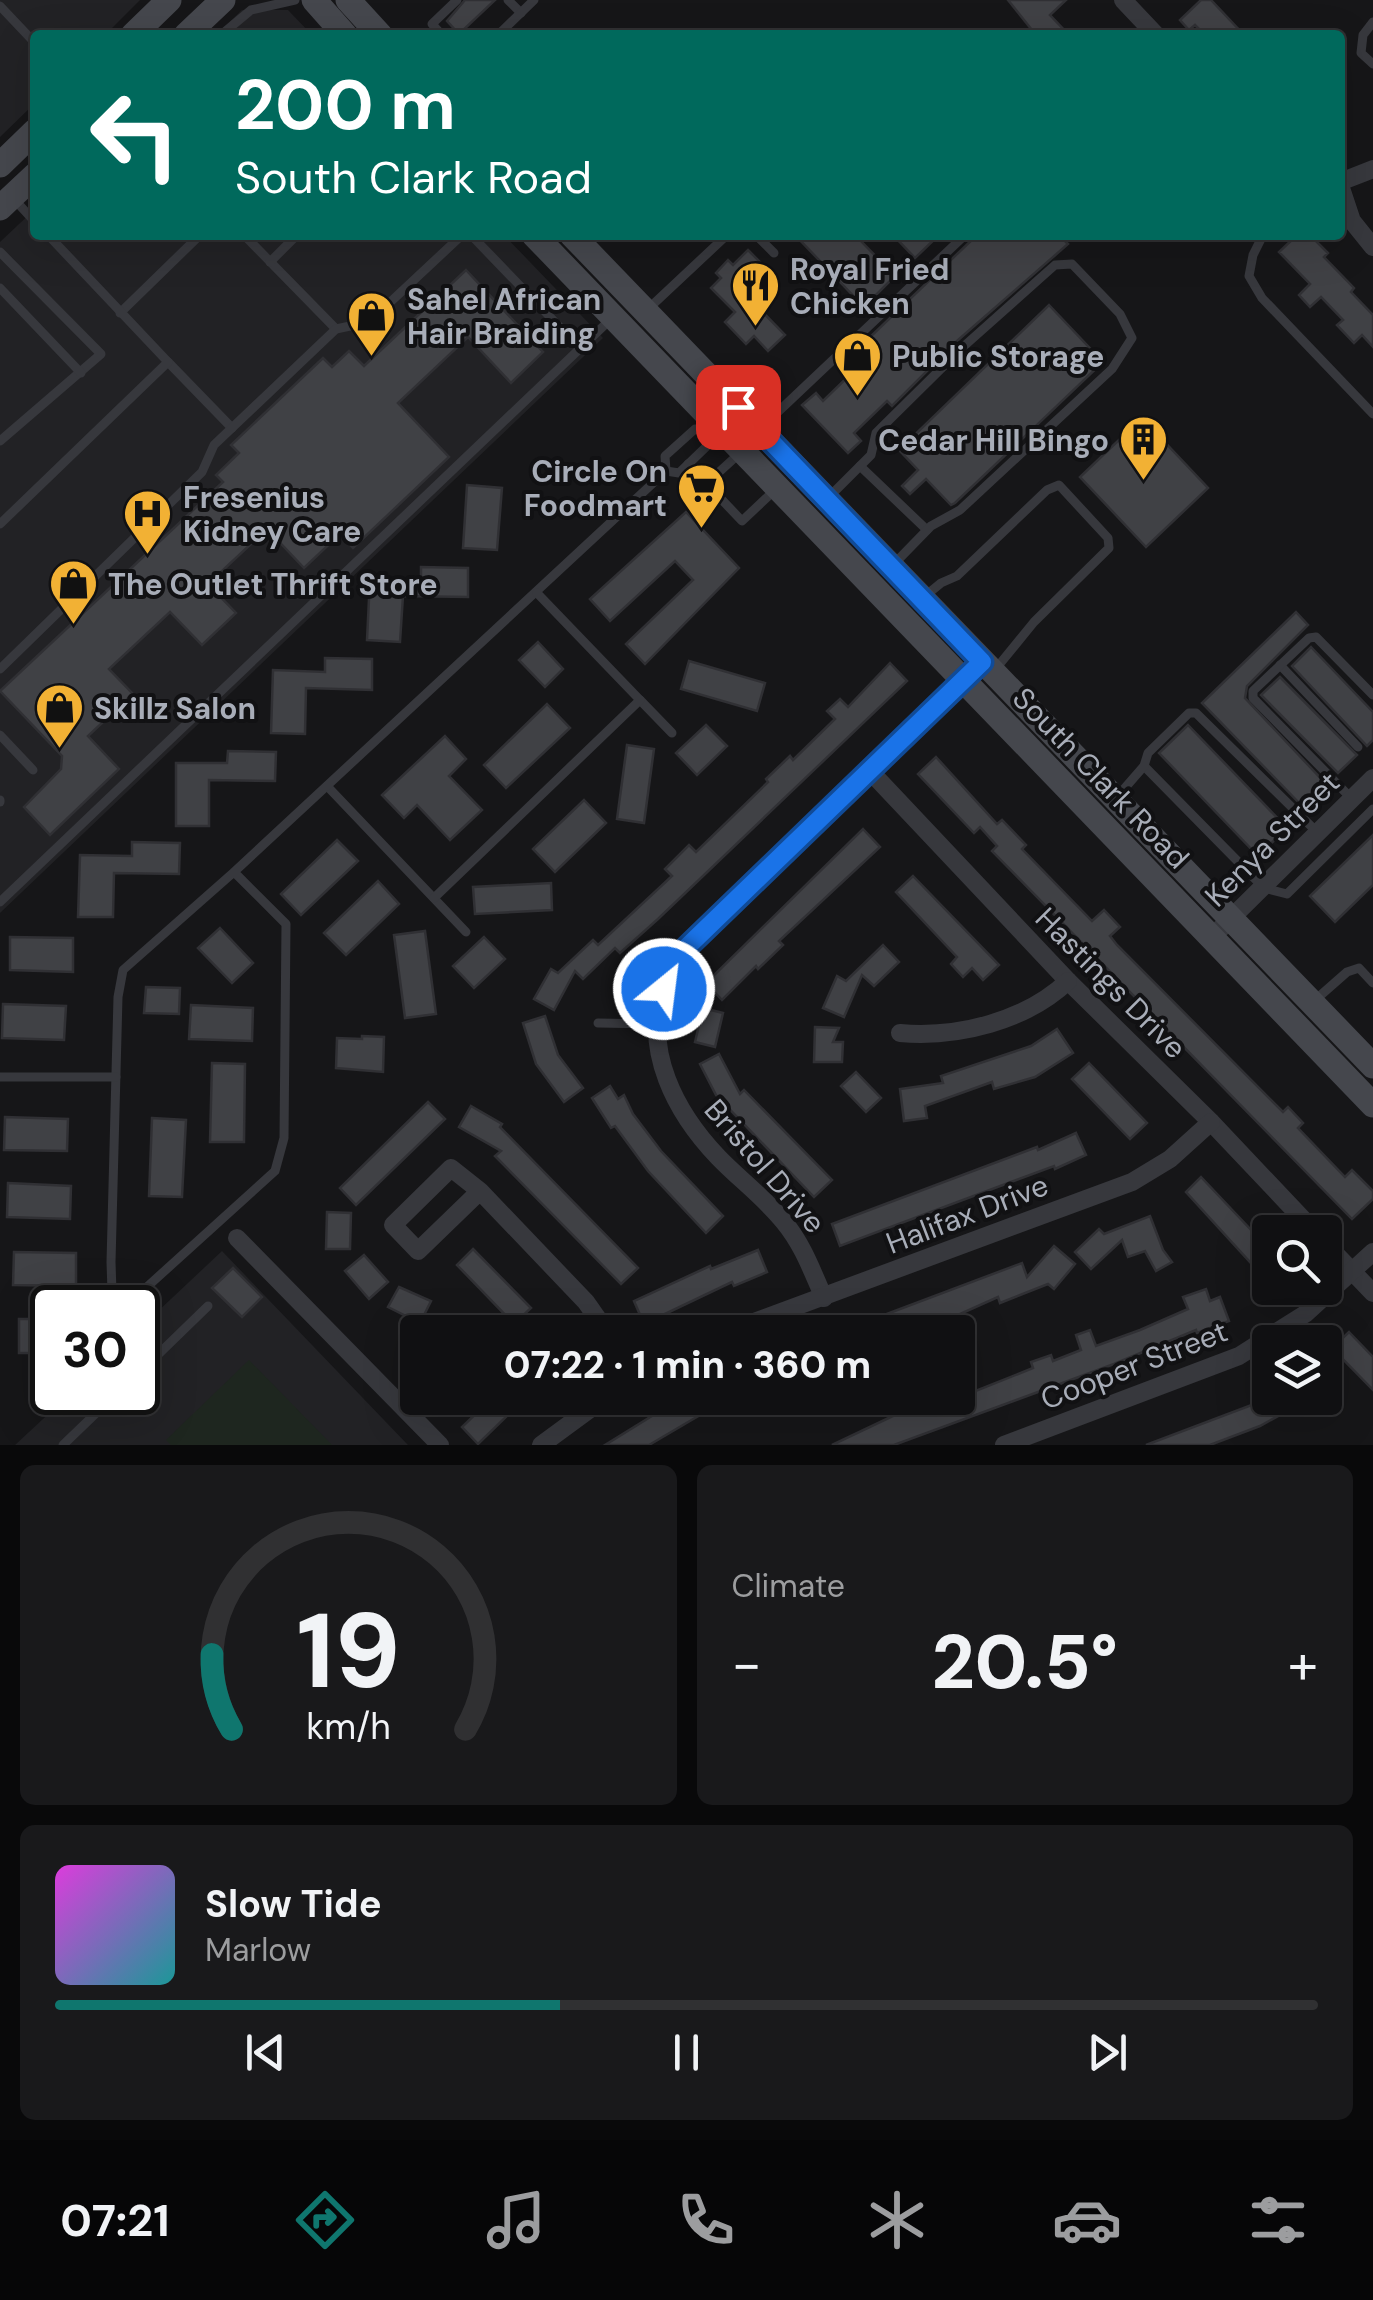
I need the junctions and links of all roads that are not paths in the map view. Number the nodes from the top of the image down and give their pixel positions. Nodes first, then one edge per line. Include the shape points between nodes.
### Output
1 (169, 0) edge
2 (236, 0) edge
3 (295, 0) edge
4 (314, 0) edge
5 (348, 0) edge
6 (457, 0) edge
7 (508, 0) edge
8 (534, 0) edge
9 (1122, 0) edge
10 (0, 6) edge
11 (521, 13) junction
12 (1373, 22) edge
13 (201, 26) edge
14 (138, 30) edge
15 (341, 30) edge
16 (375, 30) edge
17 (437, 30) edge
18 (503, 30) edge
19 (1151, 30) edge
20 (30, 38) edge
21 (1373, 64) edge
22 (30, 136) edge
23 (0, 165) edge
24 (1373, 170) edge
25 (30, 180) edge
26 (1345, 181) edge
27 (1345, 199) edge
28 (6, 202) edge
29 (30, 219) edge
30 (53, 240) edge
31 (195, 240) edge
32 (249, 240) edge
33 (292, 240) edge
34 (457, 240) edge
35 (476, 240) edge
36 (539, 240) edge
37 (577, 240) edge
38 (721, 240) edge
39 (761, 240) edge
40 (960, 240) edge
41 (1261, 240) edge
42 (1373, 247) edge
43 (0, 252) edge
44 (774, 253) dead end
45 (270, 262) junction
46 (0, 288) edge
47 (639, 305) junction
48 (120, 313) junction
49 (613, 317) junction
50 (336, 330) junction
51 (580, 348) junction
52 (168, 362) junction
53 (81, 373) junction
54 (738, 407) junction
55 (1373, 414) edge
56 (232, 428) junction
57 (714, 428) junction
58 (759, 430) junction
59 (0, 441) edge
60 (742, 451) junction
61 (688, 464) junction
62 (860, 466) junction
63 (666, 471) junction
64 (706, 484) junction
65 (778, 488) junction
66 (826, 500) junction
67 (0, 524) edge
68 (927, 530) junction
69 (891, 567) junction
70 (537, 593) junction
71 (922, 599) junction
72 (1280, 666) junction
73 (0, 668) edge
74 (987, 668) junction
75 (963, 681) junction
76 (1373, 695) edge
77 (640, 700) junction
78 (672, 733) dead end
79 (0, 736) edge
80 (1358, 747) dead end
81 (1144, 766) junction
82 (33, 770) dead end
83 (870, 771) junction
84 (1373, 778) edge
85 (328, 786) junction
86 (1352, 799) junction
87 (1115, 800) junction
88 (1373, 810) edge
89 (1318, 833) junction
90 (234, 872) junction
91 (1264, 888) junction
92 (434, 898) junction
93 (0, 902) edge
94 (1231, 920) junction
95 (466, 932) dead end
96 (1210, 939) junction
97 (1068, 981) junction
98 (1373, 983) edge
99 (1312, 1003) junction
100 (598, 1023) dead end
101 (659, 1024) junction
102 (900, 1033) dead end
103 (1373, 1066) edge
104 (0, 1077) edge
105 (116, 1078) junction
106 (1373, 1105) edge
107 (1211, 1122) junction
108 (480, 1191) junction
109 (1299, 1215) edge
110 (238, 1238) dead end
111 (1373, 1252) edge
112 (1342, 1262) edge
113 (1352, 1272) junction
114 (1373, 1294) edge
115 (824, 1298) junction
116 (208, 1306) dead end
117 (595, 1315) edge
118 (776, 1315) edge
119 (160, 1353) edge
120 (94, 1415) edge
121 (582, 1415) edge
122 (63, 1445) edge
123 (440, 1445) edge
124 (541, 1445) edge
125 (1004, 1445) edge

1 - 14 main road
2 - 13 main road
3 - 13 lane
4 - 15 main road
5 - 16 main road
6 - 17 lane via 432,24
7 - 11 lane
8 - 11 lane
9 - 19 street
10 - 20 lane
11 - 18 lane
12 - 21 lane via 1361,53
22 - 23 main road
24 - 26 street
25 - 28 main road
27 - 42 street via 1352,221
28 - 29 lane
30 - 48 lane
31 - 48 lane
32 - 45 lane
33 - 45 lane
34 - 50 lane via 369,322
35 - 51 lane
36 - 49 main road, South Clark Road
37 - 47 main road, South Clark Road
38 - 47 lane
39 - 44 lane
40 - 58 lane
41 - 55 lane via 1249,276 1262,298
43 - 53 lane via 102,354
45 - 50 lane
46 - 53 lane
47 - 49 lane
47 - 54 main road, South Clark Road
48 - 52 lane
49 - 51 lane
49 - 57 main road, South Clark Road
50 - 56 lane
51 - 93 lane
52 - 56 lane
52 - 67 lane
53 - 59 lane
54 - 57 lane
54 - 58 main road, South Clark Road
56 - 73 lane via 214,445 202,472
57 - 60 main road, South Clark Road
57 - 61 lane via 708,446
57 - 63 lane via 695,429 680,442 666,456
58 - 66 main road, South Clark Road
60 - 64 lane
60 - 65 main road, South Clark Road
61 - 63 lane
61 - 64 lane
62 - 66 lane
62 - 68 lane
62 - 68 lane via 876,434 963,347 1055,264 1072,264 1120,314 1132,338 1112,369 960,510
63 - 70 lane
64 - 65 lane via 742,522
65 - 75 main road, South Clark Road
66 - 69 main road, South Clark Road
68 - 69 lane
69 - 71 main road, South Clark Road
70 - 77 lane
70 - 85 lane
71 - 74 main road, South Clark Road
71 - 74 lane via 1059,484 1110,548
72 - 76 lane via 1316,637
72 - 80 lane
72 - 86 lane via 1253,698
74 - 75 street, Bristol Drive
74 - 87 main road, South Clark Road
75 - 83 street, Bristol Drive
75 - 96 main road, South Clark Road
77 - 78 lane
77 - 92 lane
79 - 82 lane
81 - 87 lane
81 - 89 lane via 1148,753 1196,713
81 - 91 lane
83 - 97 street, Hastings Drive
83 - 101 street, Bristol Drive via 687,947 664,989
84 - 86 street, Kenya Street
85 - 90 lane
85 - 92 lane
86 - 89 street, Kenya Street
87 - 94 main road, South Clark Road
88 - 91 lane via 1287,894
89 - 91 street, Kenya Street
90 - 105 lane via 124,970
90 - 105 lane via 286,924 284,1138 275,1171 126,1304 112,1292
91 - 94 street, Kenya Street
92 - 95 lane
94 - 96 street, Kenya Street
94 - 99 main road, South Clark Road
96 - 106 main road, South Clark Road
97 - 102 street via 1024,1013 942,1034
97 - 107 street, Hastings Drive
98 - 99 lane via 1359,968
99 - 103 main road, South Clark Road
100 - 101 lane
101 - 115 street, Bristol Drive via 664,1074 682,1113 782,1219
104 - 105 lane
107 - 109 street, Hastings Drive
107 - 115 street, Halifax Drive via 1132,1182
108 - 108 street via 418,1251 393,1225 451,1168
108 - 117 street
110 - 123 street
111 - 113 street, Cooper Street
112 - 113 street
113 - 114 street
113 - 125 street, Cooper Street via 1305,1314 1238,1356
115 - 118 street, Halifax Drive
116 - 119 lane
120 - 122 lane
121 - 124 street

